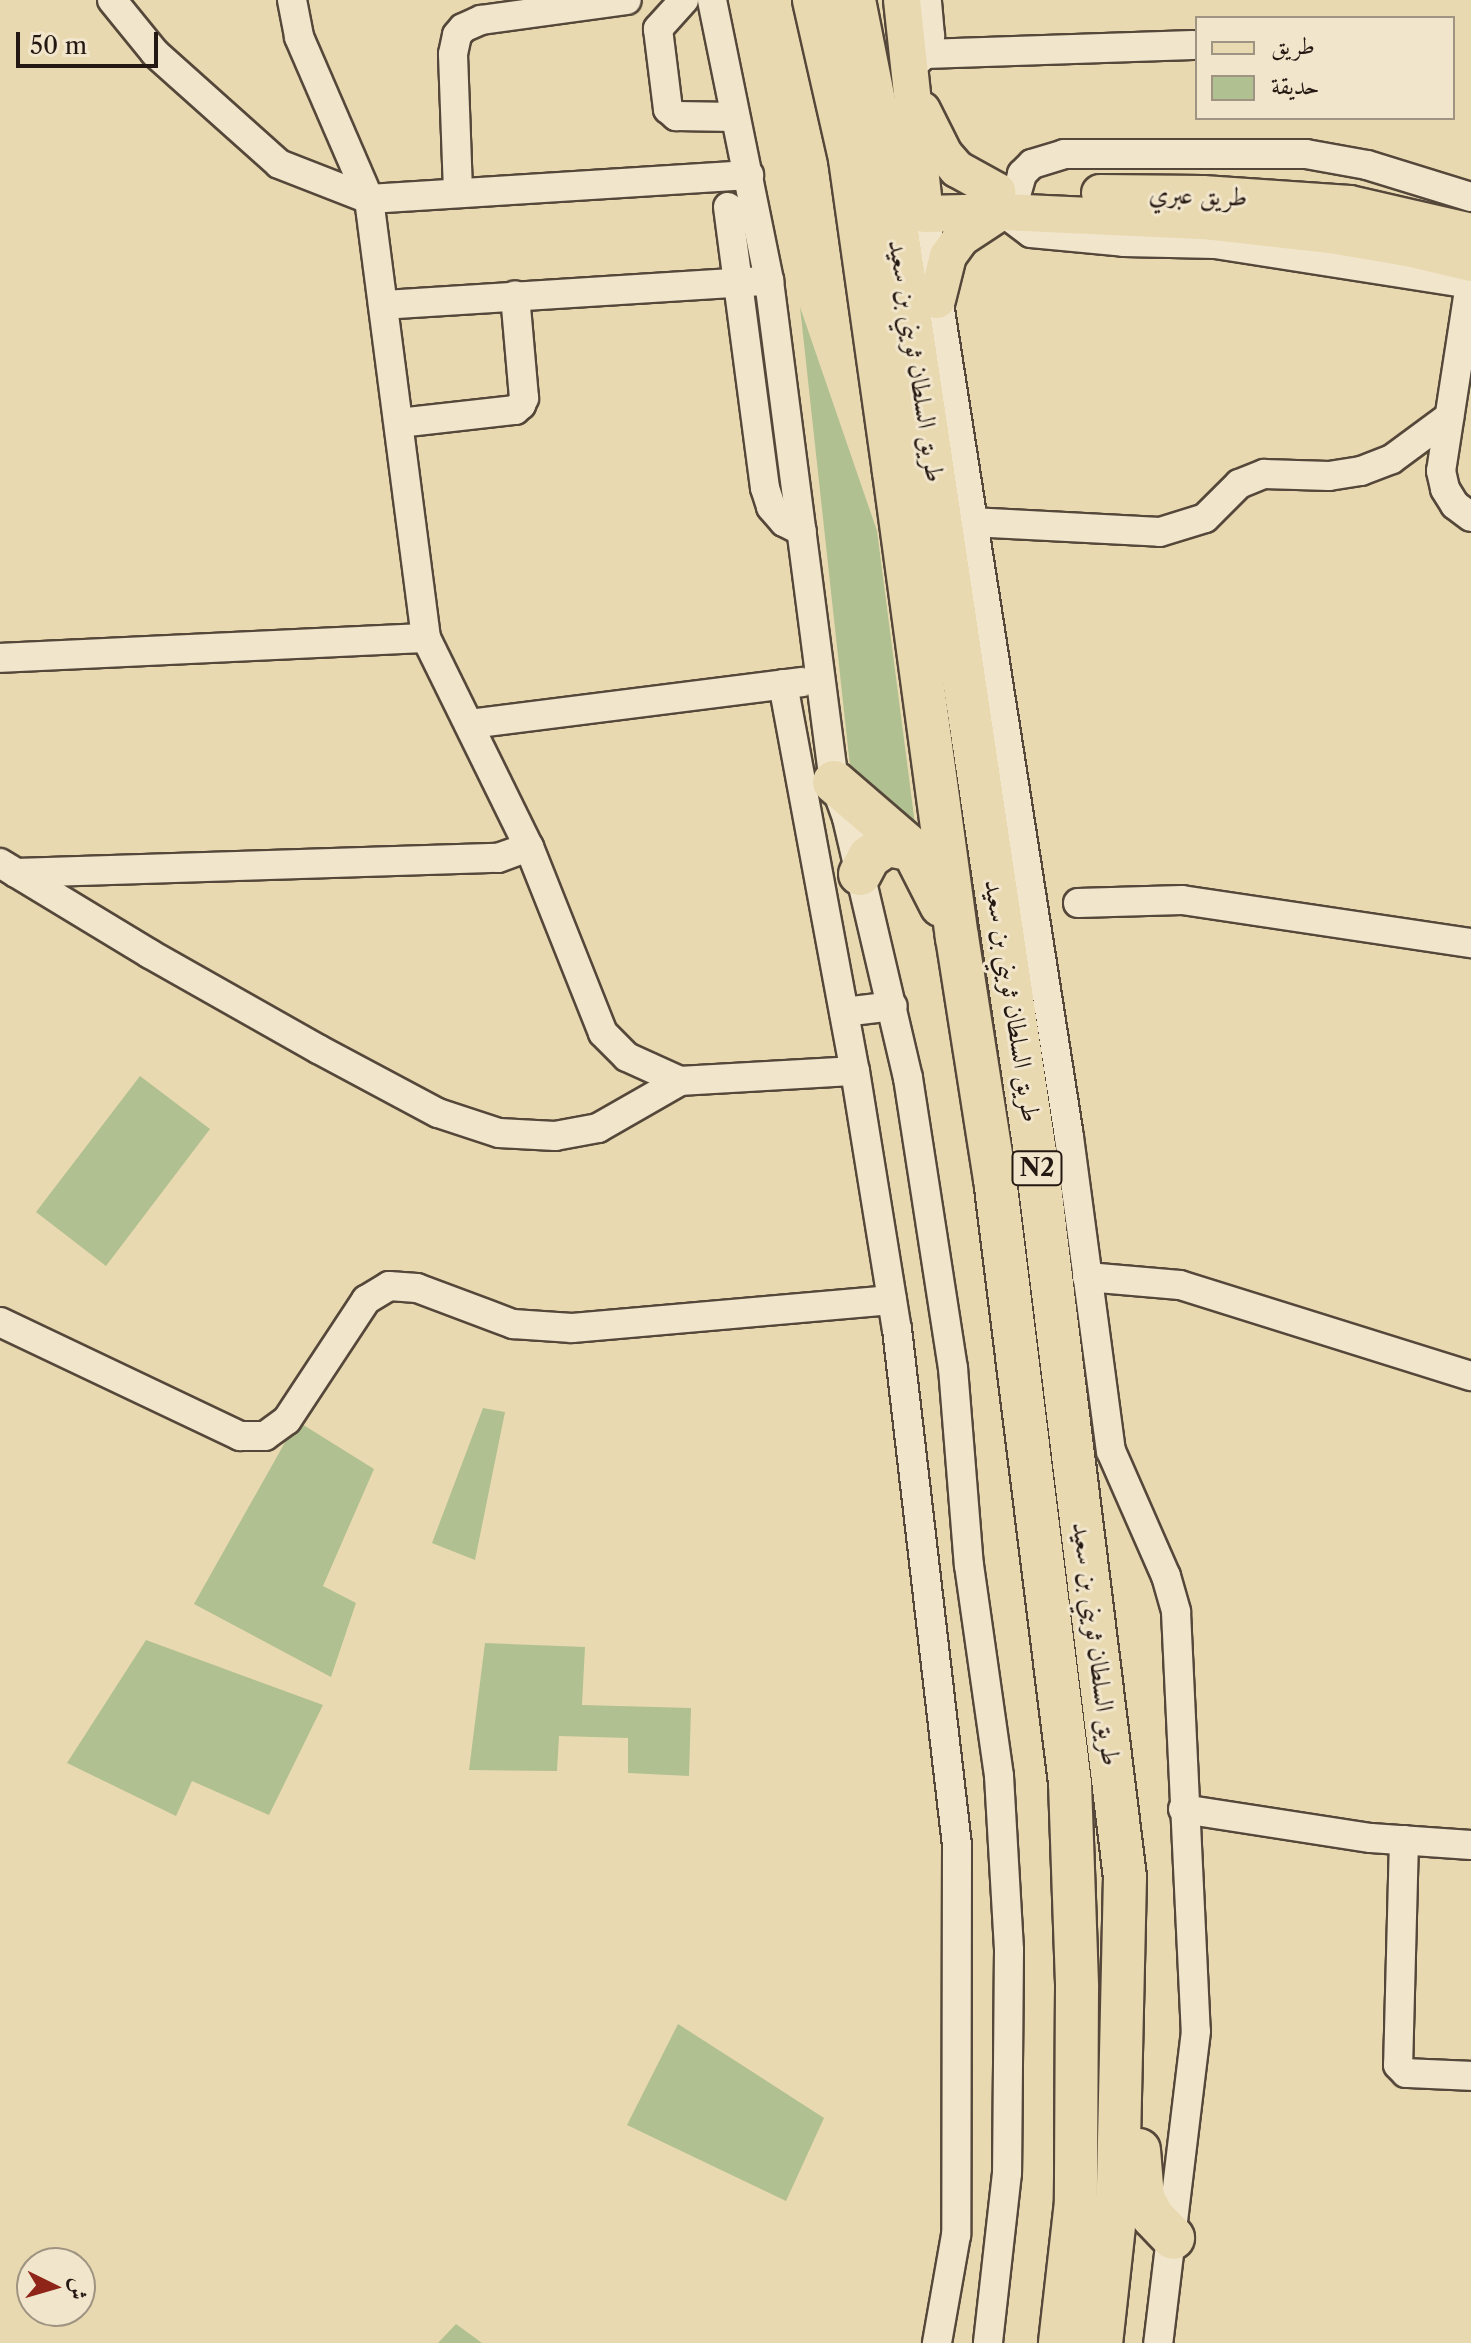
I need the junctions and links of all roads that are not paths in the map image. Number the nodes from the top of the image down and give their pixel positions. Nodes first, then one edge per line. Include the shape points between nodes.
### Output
1 (112, 0) edge
2 (292, 0) edge
3 (627, 0) edge
4 (684, 0) edge
5 (712, 0) edge
6 (814, 0) edge
7 (854, 0) edge
8 (902, 0) edge
9 (927, 0) edge
10 (1193, 45) dead end
11 (915, 69) junction
12 (735, 117) junction
13 (749, 175) junction
14 (458, 191) junction
15 (1471, 197) edge
16 (369, 199) junction
17 (924, 202) junction
18 (1004, 202) junction
19 (1350, 204) junction
20 (728, 207) dead end
21 (1265, 227) junction
22 (1471, 232) edge
23 (1471, 263) edge
24 (769, 281) junction
25 (1470, 284) edge
26 (740, 285) junction
27 (515, 295) junction
28 (937, 300) junction
29 (383, 305) junction
30 (1449, 417) junction
31 (399, 423) junction
32 (1471, 517) edge
33 (971, 522) junction
34 (802, 531) junction
35 (426, 638) junction
36 (0, 658) edge
37 (818, 680) junction
38 (783, 684) junction
39 (470, 724) junction
40 (834, 782) junction
41 (529, 847) junction
42 (913, 850) junction
43 (8, 868) edge
44 (860, 874) junction
45 (1078, 903) dead end
46 (957, 937) junction
47 (1471, 943) edge
48 (893, 1006) junction
49 (844, 1012) junction
50 (855, 1071) junction
51 (680, 1081) junction
52 (1087, 1277) junction
53 (892, 1300) junction
54 (0, 1322) edge
55 (1471, 1376) edge
56 (1183, 1809) junction
57 (1404, 1840) junction
58 (1471, 1845) edge
59 (1125, 1877) junction
60 (1471, 2076) edge
61 (1173, 2238) junction
62 (937, 2343) edge
63 (988, 2343) edge
64 (1060, 2343) edge
65 (1101, 2343) edge
66 (1158, 2343) edge

1 - 16 street via 155,53 279,164
2 - 16 street via 299,37
3 - 14 street via 481,20 463,28 453,54
4 - 12 street via 658,29 668,109 676,116
5 - 12 street
6 - 46 highway, طريق السلطان ثويني بن سعيد / N2 via 850,159
7 - 59 highway, طريق السلطان ثويني بن سعيد / N2 via 888,172 1039,1179
8 - 11 main road
9 - 11 street via 930,36
10 - 11 street
11 - 17 main road
11 - 18 main road via 944,154
12 - 13 street
13 - 14 street
13 - 24 street
14 - 16 street
15 - 18 street via 1367,165 1306,154 1064,154 1032,164
16 - 29 street
17 - 18 main road, طريق عبري
17 - 28 street
18 - 19 main road, طريق عبري via 1203,194
18 - 21 main road, طريق عبري
18 - 25 street via 1031,233 1216,244
18 - 28 main road via 948,256
19 - 21 main road via 1279,208 1270,213
19 - 22 main road, طريق عبري
20 - 26 street
21 - 23 main road, طريق عبري
24 - 26 street
24 - 34 street
25 - 30 street
26 - 27 street
26 - 34 street via 765,488 771,507
27 - 29 street
27 - 31 street via 521,405 515,410
28 - 33 street
29 - 31 street
30 - 32 street via 1441,471 1455,505
30 - 33 street via 1392,459 1329,476 1264,474 1239,484 1205,518 1160,532
31 - 35 street
33 - 52 street
34 - 37 street
35 - 36 street
35 - 39 street
37 - 38 street
37 - 40 street
38 - 39 street
38 - 49 street
39 - 41 street
40 - 42 highway
40 - 44 street
41 - 43 street via 498,858
41 - 51 street via 603,1033 627,1057
42 - 44 highway via 887,845 869,857
42 - 46 highway
43 - 51 street via 345,1064 438,1113 499,1133 555,1136 598,1128
44 - 48 street
45 - 47 street via 1182,900
46 - 64 highway, طريق السلطان ثويني بن سعيد / N2 via 995,1179 1070,1783 1077,1987 1076,2202
48 - 49 street
48 - 63 street via 953,1368 969,1565 999,1776 1009,1950 1007,2173
49 - 50 street
50 - 51 street
50 - 53 street
52 - 55 street via 1180,1285
52 - 56 street via 1114,1461 1166,1576 1176,1612
53 - 54 street via 572,1328 513,1324 417,1288 389,1286 366,1300 287,1420 265,1436 240,1436
53 - 62 street via 957,1845 956,2235
56 - 57 street
56 - 61 street via 1196,2031
57 - 58 street
57 - 60 street via 1398,2065 1406,2073
59 - 61 highway via 1138,2017 1139,2173 1143,2198
59 - 65 highway, طريق السلطان ثويني بن سعيد / N2 via 1118,2190
61 - 66 street

